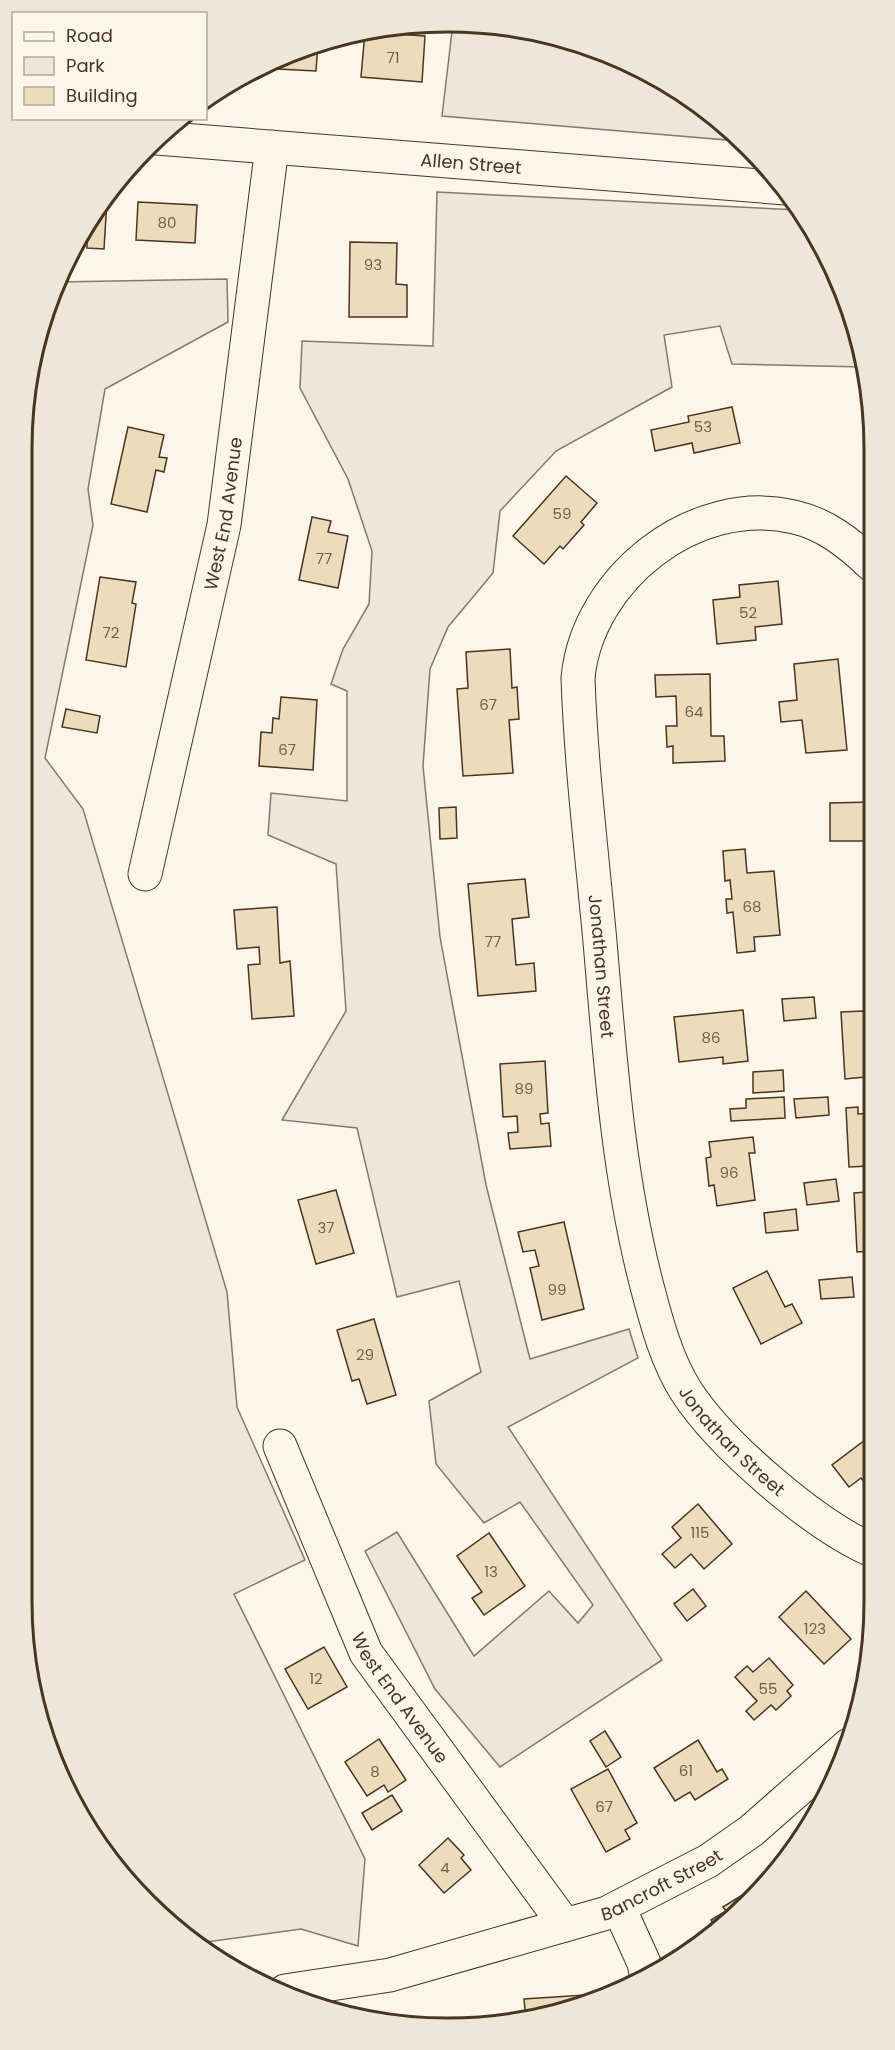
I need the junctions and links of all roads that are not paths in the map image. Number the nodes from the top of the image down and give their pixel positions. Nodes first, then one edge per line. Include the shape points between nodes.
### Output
1 (169, 139) edge
2 (272, 147) junction
3 (772, 187) edge
4 (864, 557) edge
5 (145, 874) dead end
6 (280, 1446) dead end
7 (864, 1546) edge
8 (833, 1759) edge
9 (619, 1908) junction
10 (565, 1925) junction
11 (645, 1968) edge
12 (295, 1989) edge

1 - 2 street, Allen Street
2 - 3 street, Allen Street
2 - 5 street, West End Avenue via 224,525
4 - 7 street, Jonathan Street via 822,526 795,517 737,513 713,520 667,543 625,576 608,596 587,635 578,678 604,990 627,1198 661,1335 685,1390 730,1443 811,1514
6 - 10 street, West End Avenue via 366,1653
8 - 9 street, Bancroft Street via 751,1831 716,1855
9 - 10 street, Bancroft Street
9 - 11 street
10 - 12 street, Bancroft Street via 390,1975

